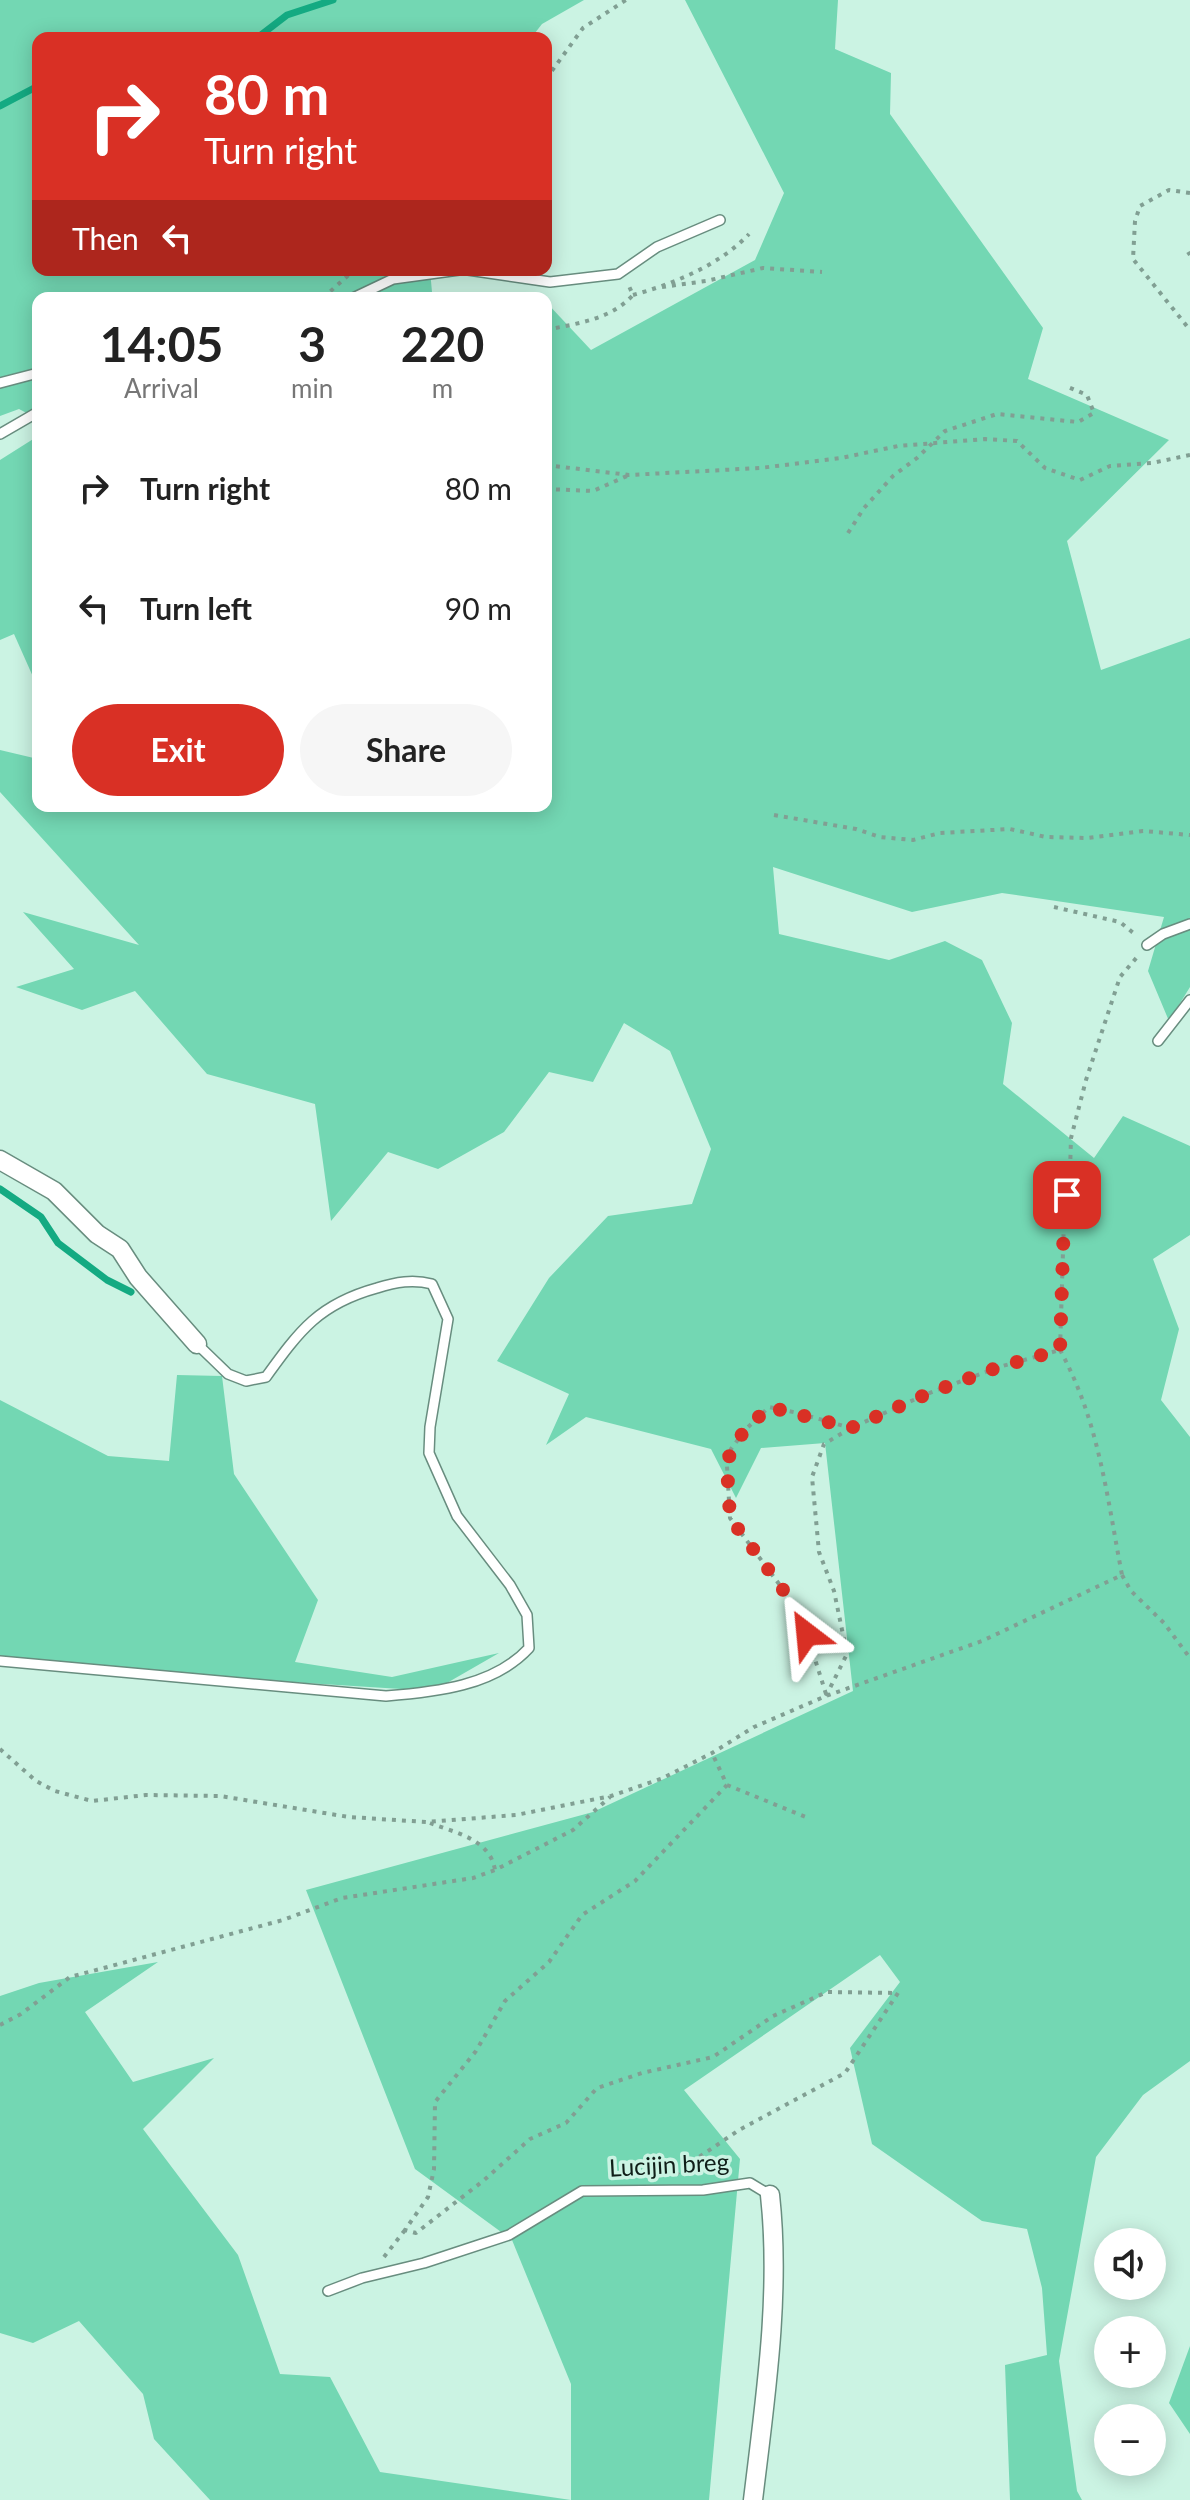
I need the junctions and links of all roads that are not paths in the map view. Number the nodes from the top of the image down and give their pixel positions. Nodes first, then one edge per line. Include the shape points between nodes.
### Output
1 (720, 220) dead end
2 (415, 276) edge
3 (509, 276) edge
4 (366, 292) edge
5 (32, 375) edge
6 (0, 383) edge
7 (32, 415) edge
8 (0, 434) edge
9 (1190, 924) edge
10 (1147, 945) road end
11 (1190, 1000) edge
12 (1158, 1041) dead end
13 (0, 1160) edge
14 (197, 1344) joint
15 (0, 1661) edge
16 (770, 2195) joint
17 (328, 2291) dead end
18 (753, 2500) edge

1 - 3 lane via 657,247 618,274 550,282
2 - 4 lane
5 - 6 lane
7 - 8 lane
9 - 10 lane
11 - 12 lane
13 - 14 street via 54,1191 120,1249
14 - 15 lane via 228,1374 246,1381 266,1377 294,1338 323,1310 349,1295 414,1280 432,1284 448,1319 429,1453 457,1516 527,1615 529,1648 515,1664 482,1678 434,1692 386,1696
16 - 17 lane, Lucijin breg via 750,2183 703,2190 582,2191 509,2235
16 - 18 street, Lucijin breg via 775,2235

